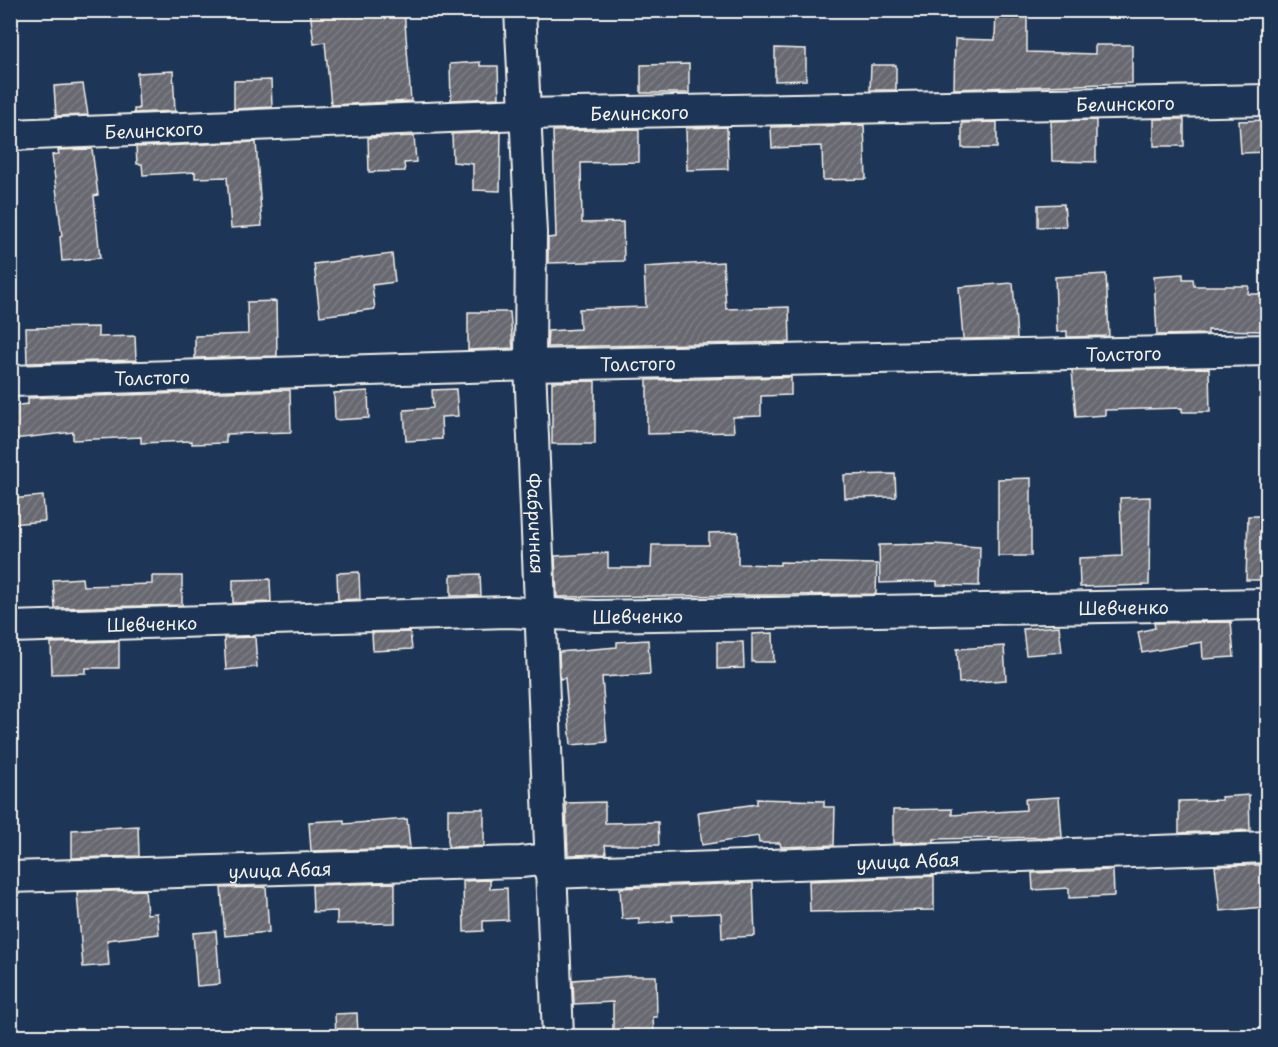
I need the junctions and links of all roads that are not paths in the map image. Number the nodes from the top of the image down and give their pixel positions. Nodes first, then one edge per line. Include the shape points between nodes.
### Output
1 (520, 10) edge
2 (1268, 100) edge
3 (524, 114) junction
4 (10, 135) edge
5 (1268, 350) edge
6 (530, 365) junction
7 (10, 381) edge
8 (1268, 604) edge
9 (539, 614) junction
10 (10, 627) edge
11 (1268, 847) edge
12 (549, 866) junction
13 (10, 877) edge
14 (558, 1036) edge

1 - 3 street, Фабричная
2 - 3 street, Белинского
3 - 4 street, Белинского
3 - 6 street, Фабричная via 531,233
5 - 6 street, Толстого
6 - 7 street, Толстого
6 - 9 street, Фабричная
8 - 9 street, Шевченко
9 - 10 street, Шевченко
9 - 12 street, Фабричная
11 - 12 street, улица Абая
12 - 13 street, улица Абая via 509,862
12 - 14 street, Фабричная

